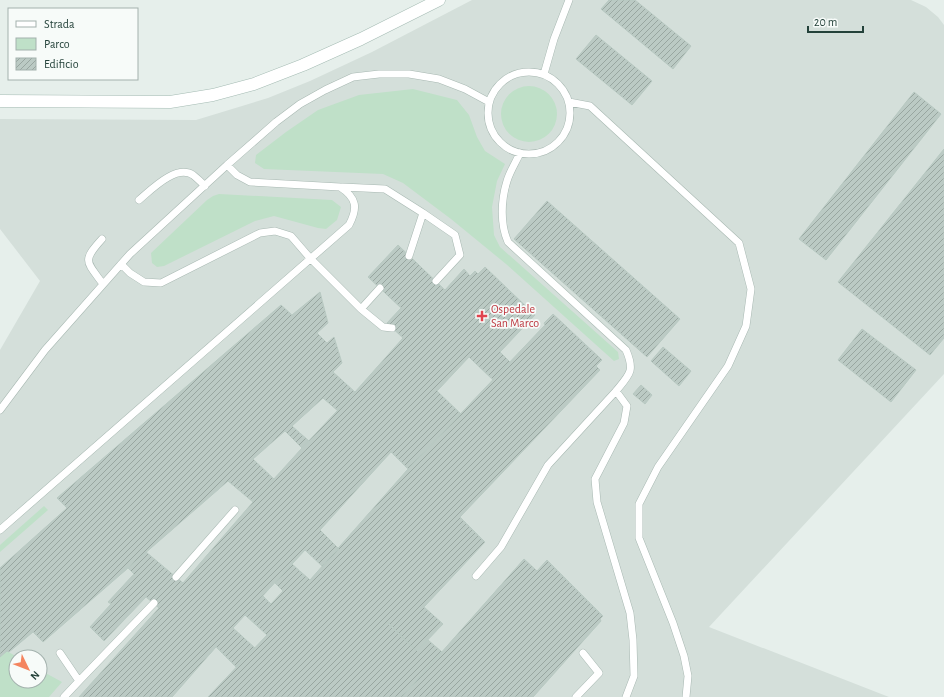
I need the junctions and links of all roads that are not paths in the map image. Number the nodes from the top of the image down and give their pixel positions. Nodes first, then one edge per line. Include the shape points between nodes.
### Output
1 (439, 0) edge
2 (569, 0) edge
3 (544, 74) junction
4 (0, 101) edge
5 (489, 102) junction
6 (569, 102) junction
7 (520, 153) junction
8 (227, 165) junction
9 (204, 186) junction
10 (340, 187) junction
11 (139, 200) dead end
12 (424, 213) junction
13 (102, 239) dead end
14 (409, 256) dead end
15 (310, 258) junction
16 (121, 264) junction
17 (436, 281) dead end
18 (103, 284) junction
19 (380, 288) dead end
20 (361, 309) junction
21 (392, 328) dead end
22 (616, 391) junction
23 (0, 410) edge
24 (235, 510) dead end
25 (0, 530) edge
26 (476, 576) dead end
27 (176, 577) dead end
28 (154, 603) dead end
29 (60, 653) dead end
30 (583, 653) dead end
31 (79, 681) junction
32 (64, 697) edge
33 (576, 697) edge
34 (626, 697) edge
35 (686, 697) edge

1 - 4 street via 303,65 254,84 213,95 170,102
2 - 3 lane
3 - 5 lane via 523,71 510,76 499,83
3 - 6 lane via 559,84
5 - 7 lane via 488,121 492,133 501,144
5 - 8 lane via 465,89 431,78 409,74 353,77 300,104
6 - 7 lane via 569,123 563,136 553,146 541,152
6 - 35 lane via 590,106 739,243 751,289 746,326 728,366 658,467 639,504 639,538 684,656 688,676
7 - 22 lane via 507,181 503,206 504,233 508,242 626,350 631,361 630,374
8 - 9 lane
8 - 10 lane via 237,175 250,182
9 - 11 lane via 192,174 179,173 165,178
9 - 16 lane
10 - 12 lane via 385,189
10 - 15 lane via 350,193 354,203 354,215 349,225
12 - 14 lane
12 - 17 lane via 455,235 460,255
13 - 18 lane via 90,252 88,260
15 - 16 lane via 291,236 275,231 260,233 161,282 144,282
15 - 20 lane
15 - 25 lane
16 - 18 lane
18 - 23 lane via 45,350
19 - 20 lane
20 - 21 lane via 383,327
22 - 26 lane via 548,465 501,547
22 - 34 lane via 627,406 624,423 595,479 597,502 630,613 634,676
24 - 27 lane
28 - 31 lane
29 - 31 lane
30 - 33 lane via 599,673
31 - 32 lane

